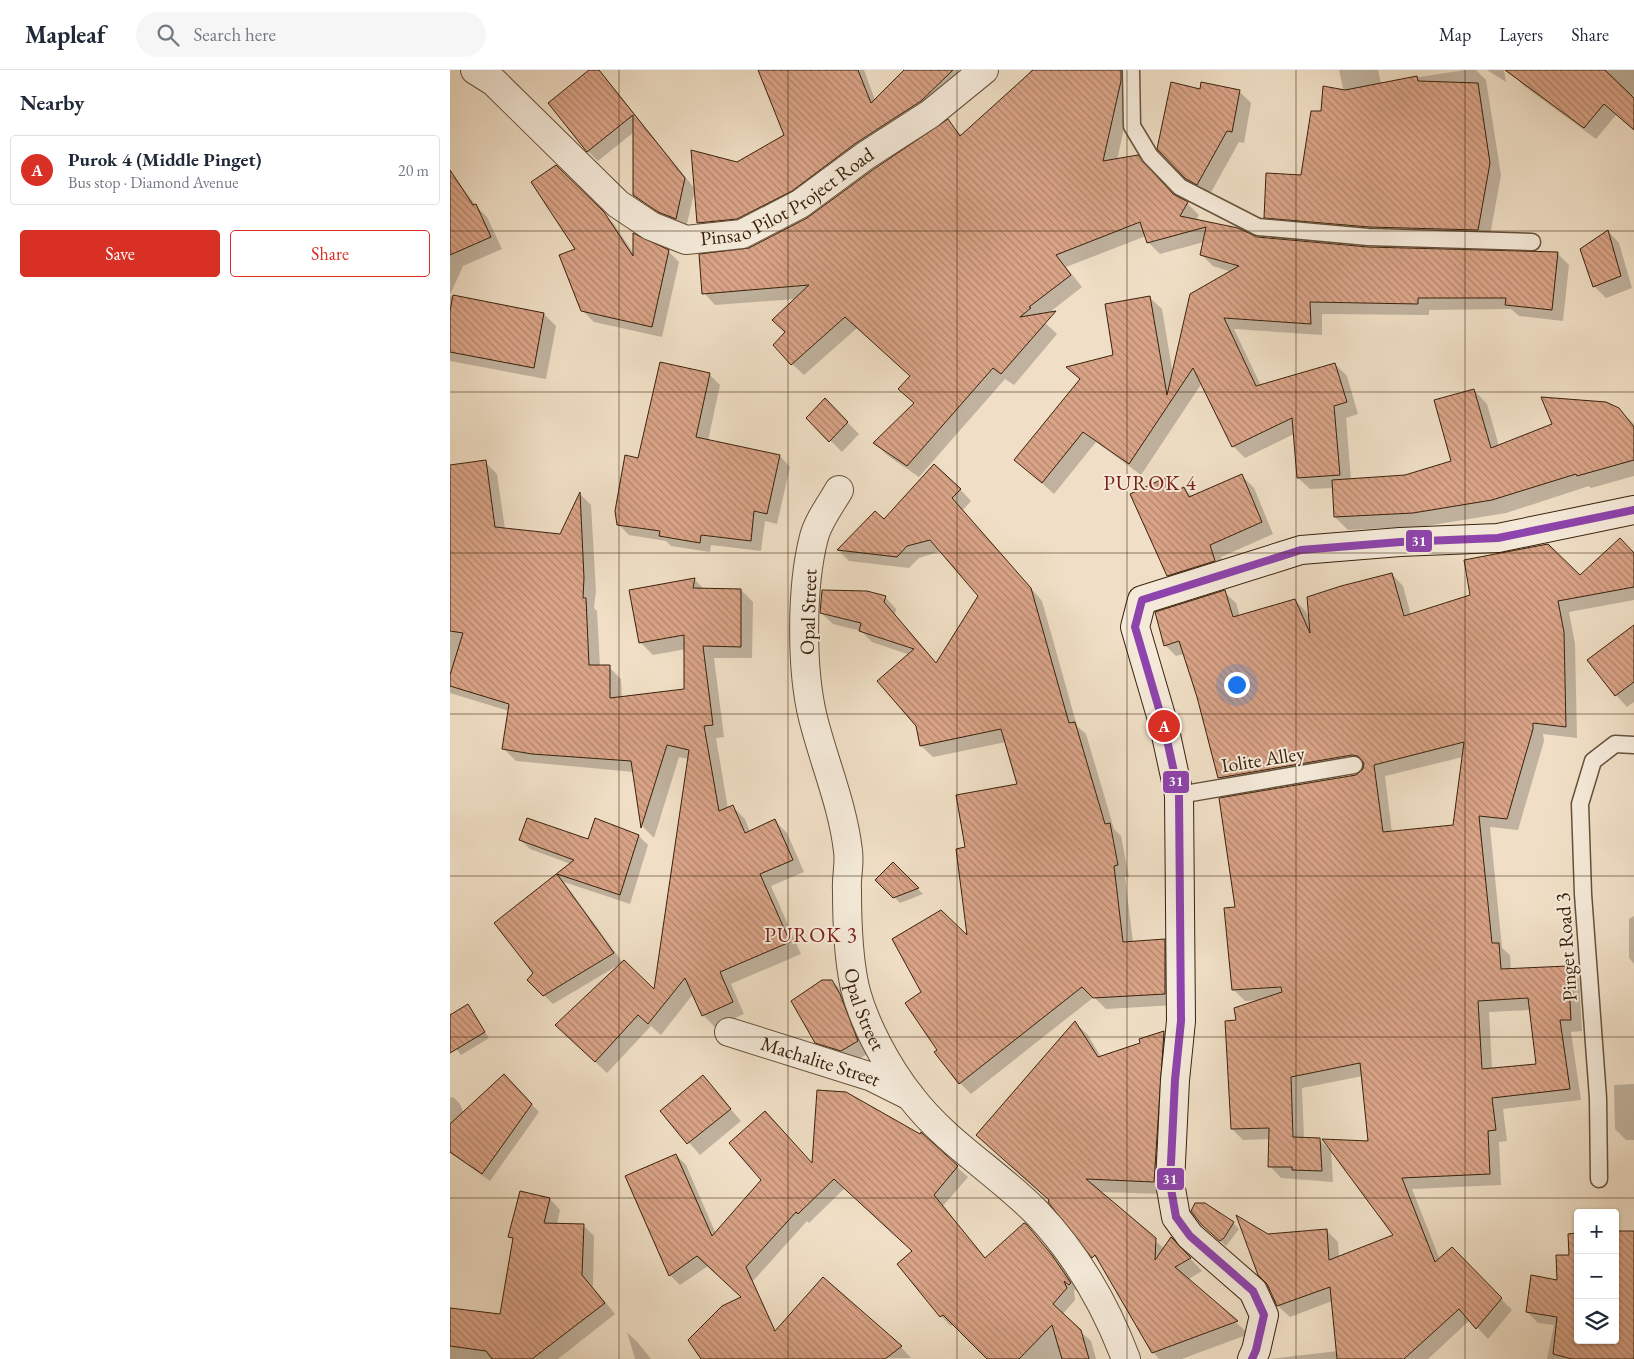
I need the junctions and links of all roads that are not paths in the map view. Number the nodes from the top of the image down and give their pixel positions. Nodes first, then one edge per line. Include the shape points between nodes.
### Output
1 (474, 70) edge
2 (984, 70) edge
3 (1131, 70) edge
4 (1532, 242) dead end
5 (839, 490) dead end
6 (1634, 510) edge
7 (1634, 745) edge
8 (1354, 765) dead end
9 (1179, 795) junction
10 (729, 1032) dead end
11 (910, 1096) junction
12 (1599, 1179) dead end
13 (1126, 1359) edge
14 (1252, 1359) edge

1 - 2 street, Pinsao Pilot Project Road via 494,82 618,204 651,226 686,240 742,234 800,204 864,156 930,114
3 - 4 lane via 1132,126 1150,156 1180,187 1258,227 1368,237
5 - 11 street, Opal Street via 814,535 808,578 808,689 849,852 846,888 850,959 856,990 876,1041
6 - 9 street via 1498,538 1302,550 1142,600 1135,627 1164,726
7 - 12 lane, Pinget Road 3 via 1615,744 1593,761 1580,804 1583,894 1598,1098
8 - 9 lane, Iolite Alley
9 - 14 street via 1181,1021 1170,1183 1176,1217 1190,1236 1253,1291 1264,1315
10 - 11 street, Machalite Street via 872,1077
11 - 13 street, Opal Street via 941,1130 1048,1226 1076,1261 1115,1330

